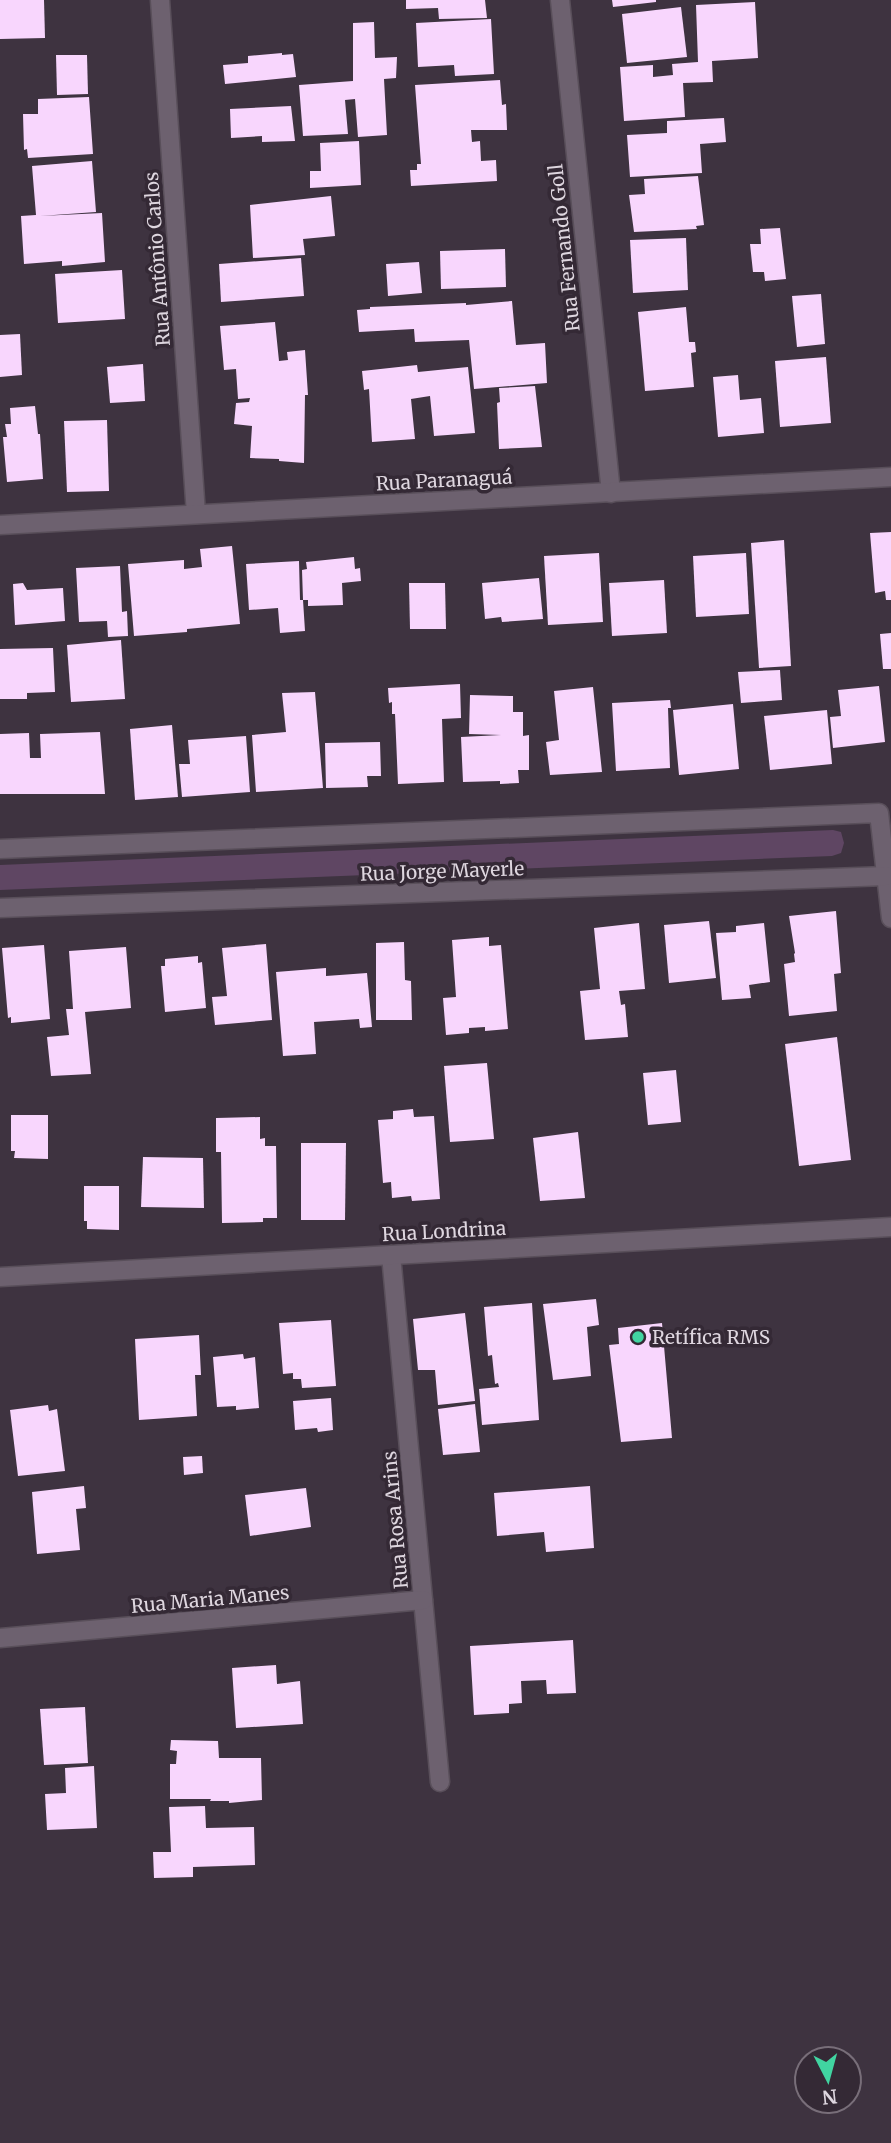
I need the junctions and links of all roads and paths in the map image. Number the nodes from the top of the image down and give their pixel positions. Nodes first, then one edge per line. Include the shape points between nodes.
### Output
1 (160, 0) edge
2 (560, 0) edge
3 (891, 477) edge
4 (611, 493) junction
5 (196, 514) junction
6 (0, 525) edge
7 (0, 849) edge
8 (886, 876) junction
9 (0, 908) edge
10 (891, 918) edge
11 (891, 1227) edge
12 (391, 1255) junction
13 (0, 1277) edge
14 (423, 1600) junction
15 (0, 1639) edge
16 (440, 1782) dead end

1 - 5 street, Rua Antônio Carlos
2 - 4 street, Rua Fernando Goll
3 - 4 street, Rua Paranaguá
4 - 5 street, Rua Paranaguá
5 - 6 street, Rua Paranaguá
7 - 8 street, Rua Jorge Mayerle via 879,813
8 - 9 street, Rua Jorge Mayerle
8 - 10 street
11 - 12 street, Rua Londrina
12 - 13 street, Rua Londrina
12 - 14 street, Rua Rosa Arins
14 - 15 street, Rua Maria Manes
14 - 16 street, Rua Rosa Arins

